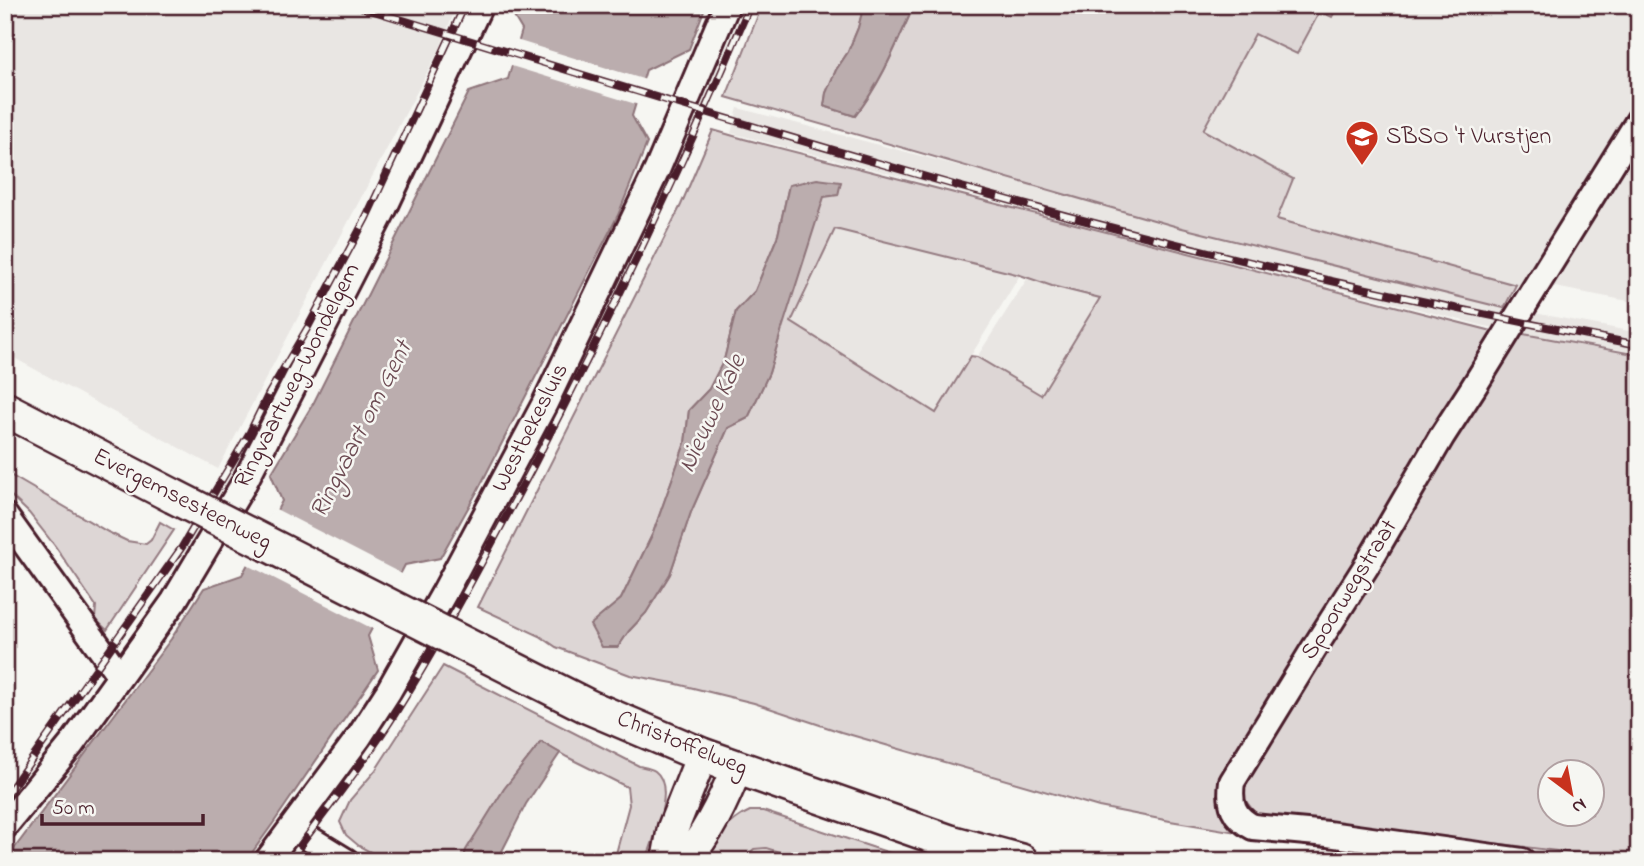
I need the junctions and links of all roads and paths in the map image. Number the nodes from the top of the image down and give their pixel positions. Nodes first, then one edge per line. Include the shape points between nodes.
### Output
1 (480, 5) edge
2 (727, 5) edge
3 (1639, 120) edge
4 (5, 409) edge
5 (5, 516) edge
6 (359, 591) joint
7 (120, 676) junction
8 (702, 755) junction
9 (737, 767) junction
10 (5, 826) edge
11 (292, 828) junction
12 (267, 861) edge
13 (346, 861) edge
14 (667, 861) edge
15 (684, 861) edge
16 (1021, 861) edge
17 (1522, 861) edge

1 - 7 street, Ringvaartweg-Wondelgem via 384,209 243,485 174,601
2 - 11 street, Westbekesluis via 657,170 545,403 388,692
3 - 17 street, Spoorwegstraat via 1232,782 1230,794 1237,814 1253,827
4 - 6 main road, Evergemsesteenweg, bridge
5 - 7 street
6 - 8 main road, Christoffelweg, bridge via 589,707
7 - 10 street, Ringvaartweg-Wondelgem
8 - 9 main road, Christoffelweg
8 - 14 street via 673,828
9 - 15 street via 723,800
9 - 16 main road, Christoffelweg via 950,842
11 - 12 street, Westbekesluis
11 - 13 street

